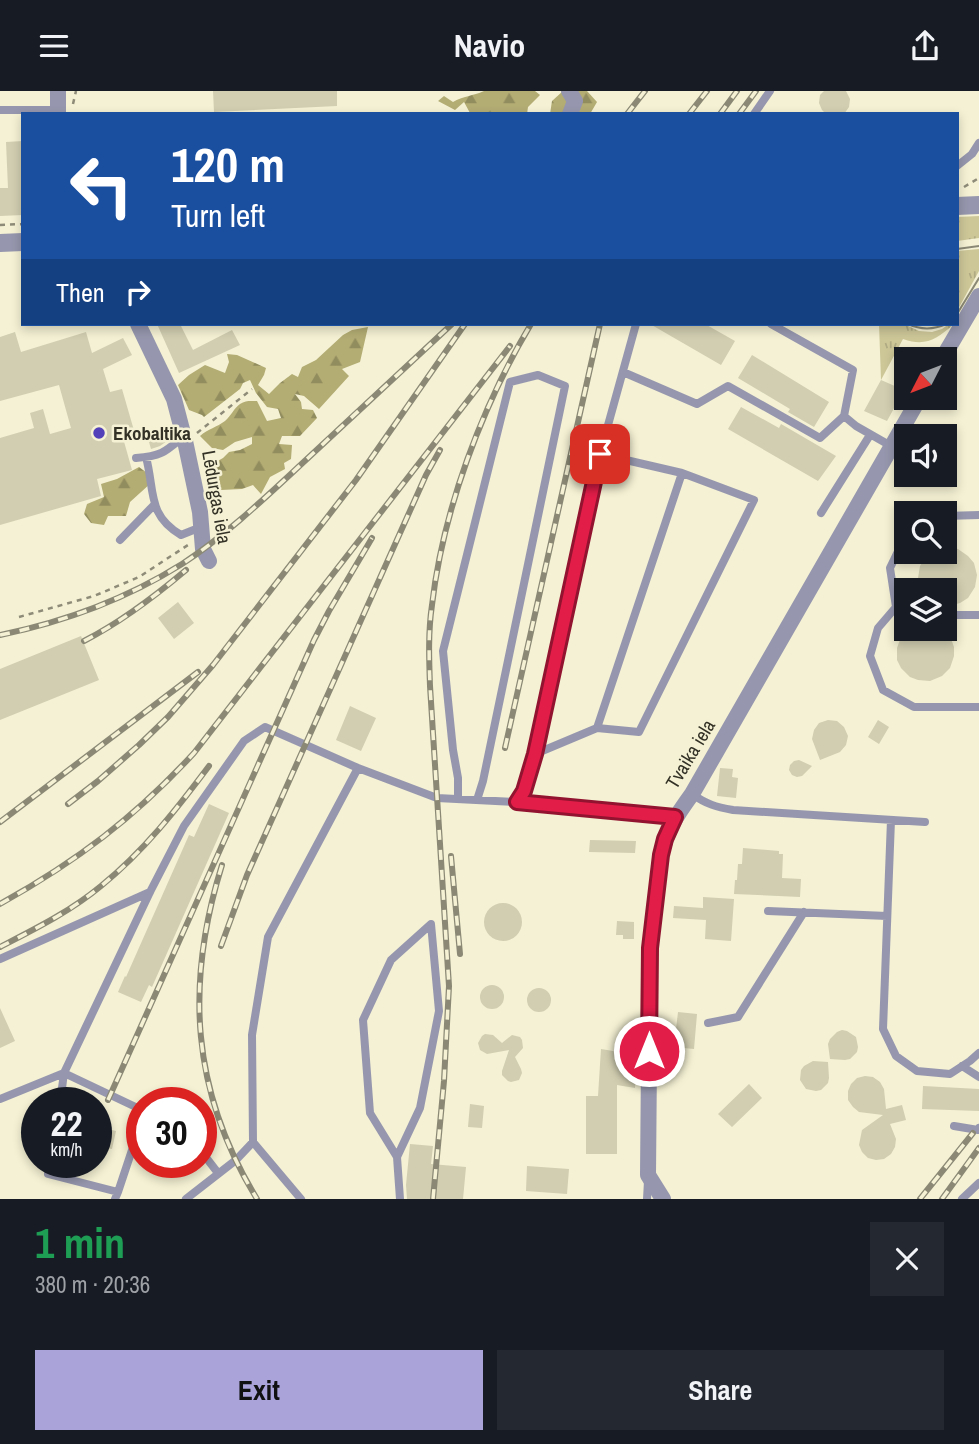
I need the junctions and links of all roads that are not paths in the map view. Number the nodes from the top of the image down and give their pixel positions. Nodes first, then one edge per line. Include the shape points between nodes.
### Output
1 (58, 91) edge
2 (569, 91) edge
3 (770, 91) edge
4 (0, 110) edge
5 (58, 112) edge
6 (571, 112) edge
7 (755, 112) edge
8 (979, 143) edge
9 (959, 164) edge
10 (979, 205) edge
11 (959, 206) edge
12 (21, 242) edge
13 (0, 243) edge
14 (979, 296) edge
15 (139, 326) edge
16 (635, 326) edge
17 (775, 326) edge
18 (949, 347) edge
19 (623, 372) junction
20 (912, 410) edge
21 (844, 416) junction
22 (870, 435) junction
23 (185, 438) junction
24 (891, 446) junction
25 (600, 454) junction
26 (146, 457) junction
27 (136, 459) dead end
28 (682, 473) junction
29 (154, 505) junction
30 (821, 513) dead end
31 (979, 515) edge
32 (957, 516) edge
33 (201, 531) junction
34 (120, 540) dead end
35 (894, 560) edge
36 (209, 561) dead end
37 (894, 594) edge
38 (894, 609) edge
39 (957, 615) edge
40 (979, 615) edge
41 (979, 707) edge
42 (597, 728) junction
43 (535, 754) junction
44 (358, 768) junction
45 (692, 794) junction
46 (458, 799) junction
47 (477, 800) junction
48 (517, 802) junction
49 (675, 817) junction
50 (891, 820) junction
51 (925, 822) dead end
52 (150, 892) junction
53 (768, 911) dead end
54 (804, 912) junction
55 (887, 916) junction
56 (0, 959) edge
57 (708, 1023) dead end
58 (979, 1053) edge
59 (962, 1066) junction
60 (64, 1073) junction
61 (979, 1077) edge
62 (62, 1087) edge
63 (0, 1099) edge
64 (126, 1102) edge
65 (954, 1126) dead end
66 (979, 1128) edge
67 (253, 1142) junction
68 (397, 1157) junction
69 (126, 1168) edge
70 (218, 1173) joint
71 (648, 1175) junction
72 (61, 1178) edge
73 (979, 1183) edge
74 (117, 1195) edge
75 (186, 1199) edge
76 (300, 1199) edge
77 (400, 1199) edge
78 (647, 1199) edge
79 (663, 1199) edge
80 (962, 1199) edge

1 - 5 street
2 - 6 street via 575,101
3 - 7 lane
4 - 5 lane
8 - 9 lane
10 - 11 street
12 - 13 street
14 - 18 street
15 - 23 street, Lēdurgas iela via 174,399
16 - 19 lane
17 - 21 lane via 853,370
19 - 21 lane via 697,404 729,386 820,438
19 - 25 lane
20 - 24 street, Tvaika iela
21 - 22 lane
22 - 24 lane
22 - 30 lane
23 - 26 lane via 162,454
23 - 33 street, Lēdurgas iela
24 - 45 street, Tvaika iela
25 - 28 lane
25 - 43 lane
26 - 27 lane
26 - 29 lane
28 - 42 lane
28 - 42 lane via 754,500 639,732
29 - 33 lane via 160,517 181,535
29 - 34 lane
31 - 32 lane
33 - 36 street, Lēdurgas iela
35 - 37 lane via 890,568
38 - 41 lane via 878,628 870,656 883,690 914,707
39 - 40 lane
42 - 43 lane
43 - 48 lane
44 - 46 lane via 437,798
44 - 52 lane via 265,727 243,741 184,826
44 - 67 lane via 268,937 252,1035
45 - 49 street, Tvaika iela
45 - 50 lane via 705,804 733,810
46 - 47 lane
46 - 47 lane via 443,651 510,382 538,375 565,386
47 - 48 lane
48 - 49 lane
49 - 71 street, Tvaika iela via 661,855 650,948
50 - 51 lane
50 - 55 lane
52 - 56 lane
52 - 60 lane
53 - 54 lane
54 - 55 lane
54 - 57 lane via 738,1017
55 - 59 lane via 883,1029 896,1056 917,1071 950,1074
58 - 59 lane
59 - 61 lane
60 - 62 lane
60 - 63 lane
60 - 64 lane
65 - 66 lane
67 - 70 lane
67 - 76 lane
68 - 68 lane via 370,1114 363,1020 391,960 431,924 439,1011 420,1108
68 - 77 lane
69 - 74 lane
70 - 75 lane
71 - 78 lane
71 - 79 street
72 - 74 lane
73 - 80 lane

